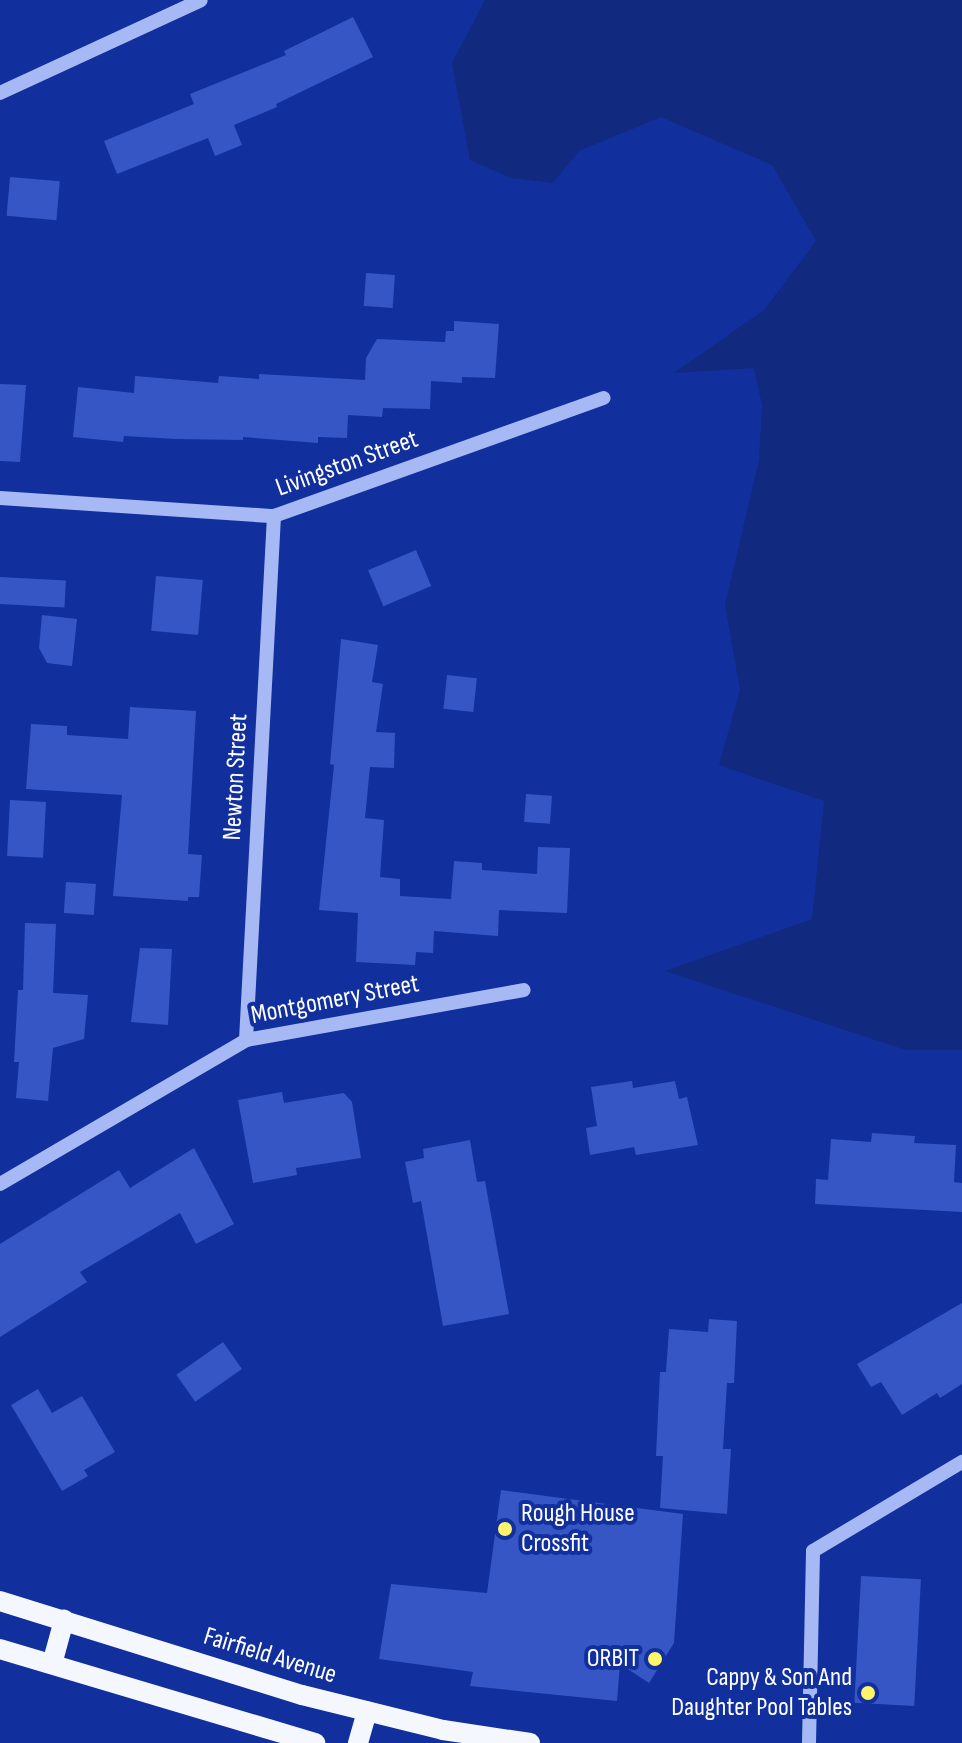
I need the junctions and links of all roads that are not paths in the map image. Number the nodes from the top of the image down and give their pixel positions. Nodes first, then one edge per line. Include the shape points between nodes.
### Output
1 (201, 0) edge
2 (0, 93) edge
3 (604, 398) dead end
4 (0, 498) edge
5 (274, 516) junction
6 (524, 990) dead end
7 (246, 1040) junction
8 (0, 1184) edge
9 (962, 1462) edge
10 (0, 1601) edge
11 (64, 1620) junction
12 (0, 1649) edge
13 (52, 1664) junction
14 (367, 1711) junction
15 (315, 1743) edge
16 (358, 1743) edge
17 (530, 1743) edge
18 (809, 1743) edge

1 - 2 street
3 - 5 street, Livingston Street
4 - 5 street, Livingston Street
5 - 7 street, Newton Street
6 - 7 street, Montgomery Street
7 - 8 street, Montgomery Street
9 - 18 street via 813,1551
10 - 11 main road, Fairfield Avenue
11 - 13 main road
11 - 14 main road, Fairfield Avenue
12 - 13 main road
13 - 15 main road
14 - 16 main road
14 - 17 main road, Fairfield Avenue via 443,1730

